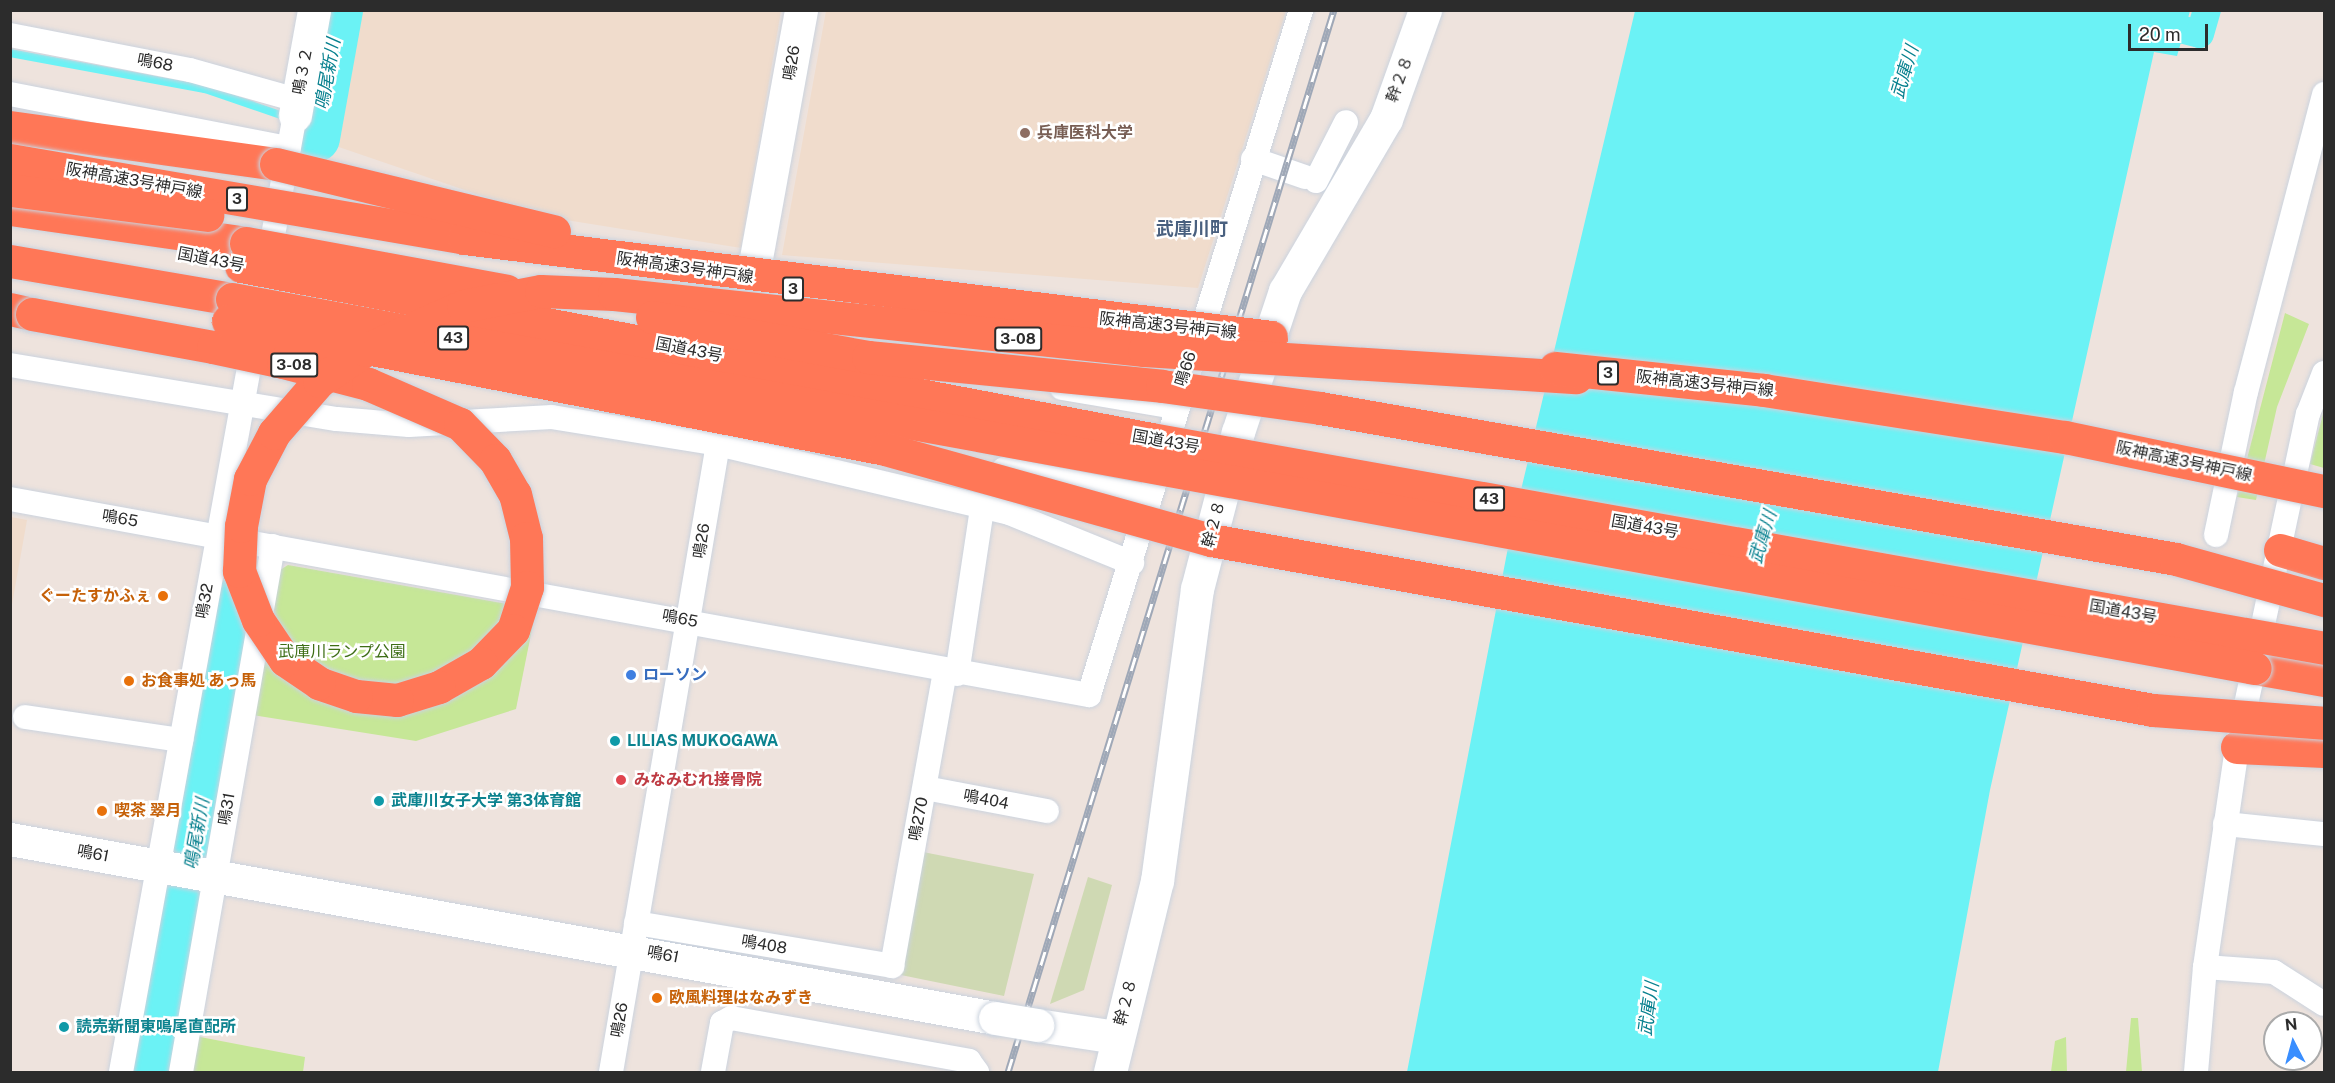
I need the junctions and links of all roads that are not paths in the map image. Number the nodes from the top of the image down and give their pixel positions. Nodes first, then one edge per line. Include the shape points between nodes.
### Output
1 (314, 10) edge
2 (801, 10) edge
3 (1301, 10) edge
4 (1425, 10) edge
5 (10, 35) edge
6 (10, 94) edge
7 (2325, 94) edge
8 (1346, 122) dead end
9 (293, 123) junction
10 (10, 127) edge
11 (1253, 159) junction
12 (10, 160) edge
13 (10, 190) edge
14 (10, 208) edge
15 (10, 220) edge
16 (10, 261) edge
17 (743, 269) junction
18 (10, 270) edge
19 (230, 310) junction
20 (21, 311) edge
21 (10, 365) edge
22 (2325, 373) edge
23 (1576, 377) junction
24 (2319, 401) edge
25 (249, 405) junction
26 (1174, 407) junction
27 (718, 444) junction
28 (889, 487) junction
29 (2325, 491) edge
30 (1149, 497) junction
31 (2325, 497) edge
32 (10, 499) edge
33 (982, 508) junction
34 (2216, 535) dead end
35 (223, 537) junction
36 (272, 546) junction
37 (2280, 550) junction
38 (1132, 563) junction
39 (2325, 563) edge
40 (2325, 600) edge
41 (689, 621) junction
42 (2325, 648) edge
43 (951, 673) junction
44 (2325, 680) edge
45 (1089, 695) joint
46 (25, 717) dead end
47 (2325, 723) edge
48 (181, 740) junction
49 (2237, 747) junction
50 (2325, 751) edge
51 (925, 789) junction
52 (1047, 811) dead end
53 (2225, 824) junction
54 (2325, 834) edge
55 (10, 839) edge
56 (166, 868) junction
57 (212, 876) junction
58 (634, 936) junction
59 (892, 966) joint
60 (2205, 967) junction
61 (2325, 1004) edge
62 (1116, 1038) junction
63 (977, 1070) edge
64 (121, 1072) edge
65 (181, 1072) edge
66 (611, 1072) edge
67 (713, 1072) edge
68 (1110, 1072) edge
69 (2196, 1072) edge

1 - 9 street, 鳴３２
2 - 17 street, 鳴26
3 - 11 street, 鳴66
4 - 62 street, 幹２８ via 1386,119 1285,291 1238,432 1197,589 1157,881
5 - 9 street, 鳴68 via 190,70
6 - 9 street
7 - 34 street via 2245,398
8 - 11 street via 1311,179
9 - 25 street, 鳴32
10 - 17 highway, bridge via 276,164
11 - 26 street, 鳴66
12 - 17 highway, 阪神高速3号神戸線 / 3, bridge via 464,238
13 - 23 highway, 阪神高速3号神戸線 / 3, bridge via 870,298
14 - 40 highway, bridge via 246,243 868,357 1162,386 1320,408 2176,559
15 - 42 highway, 国道43号 / 43, bridge via 1151,439
16 - 19 highway, 国道43号 / 43
17 - 26 street via 1078,394
17 - 27 street, 鳴26
17 - 29 highway, 阪神高速3号神戸線 / 3, bridge via 1764,390 2065,437
18 - 19 highway
19 - 44 highway, 国道43号 / 43, bridge
19 - 47 highway, bridge via 885,449 1211,540 2153,710
20 - 23 highway, 3-08, bridge via 213,347 283,362 325,373 336,376 347,378 368,384 460,424 495,460 515,494 526,538 527,587 513,630 481,663 439,687 398,700 356,696 285,660 258,620 239,571 241,526 250,479 274,433 319,381 328,375 337,369 356,357 365,350 463,306 541,291 614,294 1133,349
21 - 25 street
22 - 24 street
23 - 31 highway, 阪神高速3号神戸線 / 3 via 1761,395 2064,442
24 - 37 street
25 - 27 street via 409,425 552,417
25 - 35 street, 鳴32
26 - 30 street, 鳴66
27 - 28 street
27 - 41 street, 鳴26
28 - 30 street via 1007,468
28 - 33 street
30 - 38 street, 鳴66
32 - 35 street, 鳴65
33 - 38 street
33 - 43 street, 鳴270
35 - 36 street, 鳴65
35 - 48 street, 鳴32
36 - 41 street, 鳴65
36 - 57 street, 鳴31
37 - 39 highway
37 - 49 street
38 - 45 street, 鳴66
41 - 43 street, 鳴65
41 - 58 street, 鳴26
43 - 45 street, 鳴65
43 - 51 street, 鳴270
46 - 48 street
48 - 56 street, 鳴32
49 - 50 highway
49 - 53 street
51 - 52 street, 鳴404
51 - 59 street, 鳴270
53 - 54 street
53 - 60 street
55 - 56 street, 鳴61
56 - 57 street, 鳴61
56 - 64 street, 鳴32
57 - 58 street, 鳴61
57 - 65 street, 鳴31
58 - 59 street, 鳴408
58 - 62 street, 鳴61, bridge via 995,1018
58 - 66 street, 鳴26
60 - 61 street via 2274,972
60 - 69 street
62 - 68 street, 幹２８
63 - 67 street via 731,1018 722,1023

